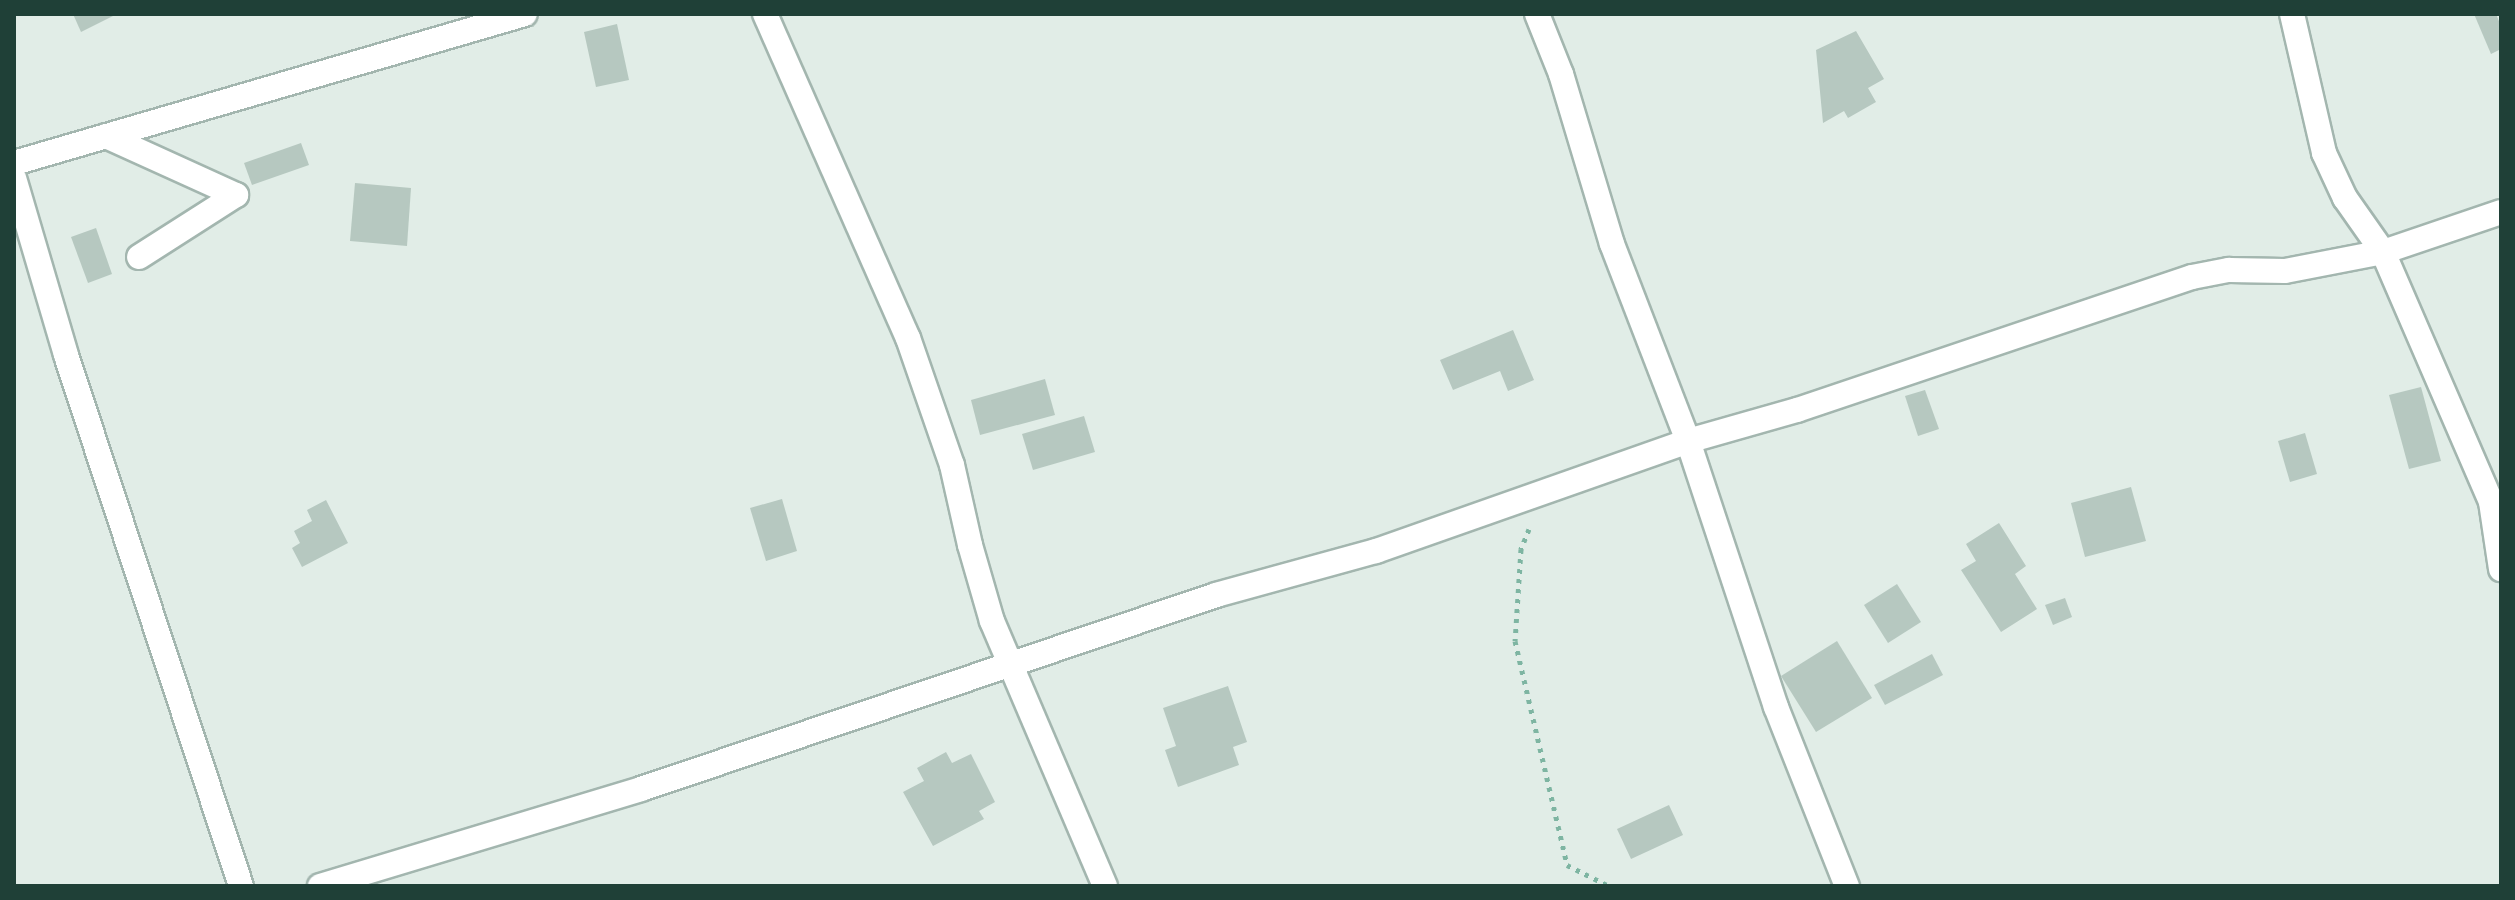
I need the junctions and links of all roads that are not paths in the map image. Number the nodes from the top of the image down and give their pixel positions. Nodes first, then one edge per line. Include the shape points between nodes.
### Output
1 (525, 14) edge
2 (765, 14) edge
3 (1537, 14) edge
4 (2292, 14) edge
5 (106, 136) junction
6 (14, 163) edge
7 (14, 178) edge
8 (2501, 212) edge
9 (2383, 252) junction
10 (139, 257) dead end
11 (1688, 441) junction
12 (2501, 569) edge
13 (1010, 667) junction
14 (241, 886) edge
15 (320, 886) edge
16 (1105, 886) edge
17 (1847, 886) edge

1 - 5 street
2 - 13 street via 932,400 978,575
3 - 11 street via 1561,74 1612,244
4 - 9 street via 2324,153 2345,198
5 - 6 street
5 - 10 street via 236,195
7 - 14 street via 66,355
8 - 9 street
9 - 11 street via 2285,271 2229,270 2192,277 1810,406
9 - 12 street via 2491,502
11 - 13 street via 1376,551 1216,595
11 - 17 street via 1776,707
13 - 15 street via 641,789
13 - 16 street

